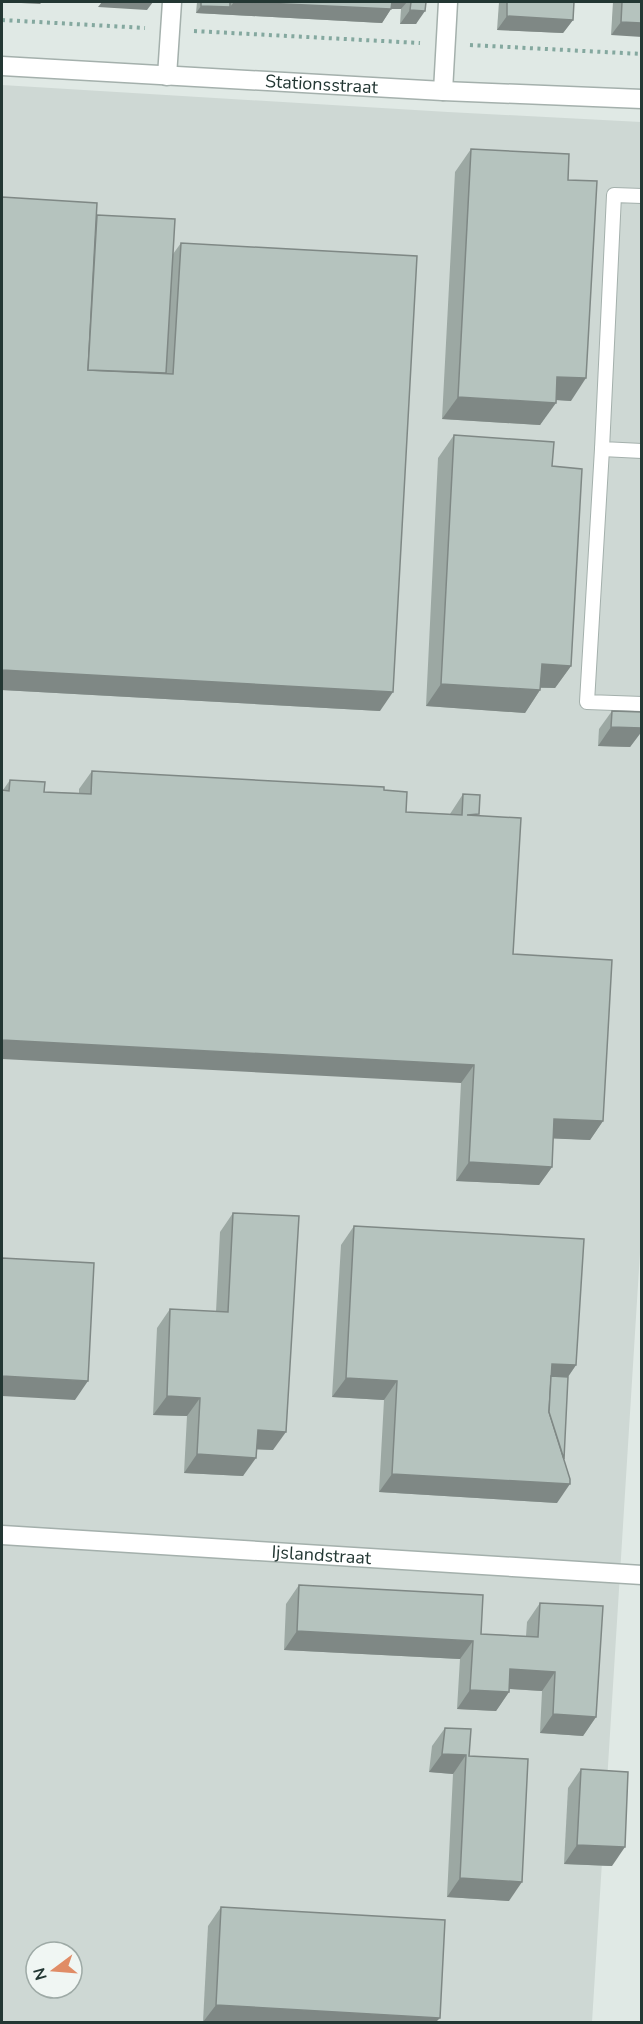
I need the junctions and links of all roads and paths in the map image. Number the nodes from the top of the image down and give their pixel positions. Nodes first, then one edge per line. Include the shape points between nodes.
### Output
1 (172, 2) edge
2 (448, 2) edge
3 (2, 20) edge
4 (170, 30) junction
5 (446, 44) junction
6 (642, 54) edge
7 (2, 66) edge
8 (167, 76) junction
9 (443, 91) junction
10 (642, 99) edge
11 (642, 196) edge
12 (602, 449) junction
13 (642, 451) edge
14 (642, 704) edge
15 (2, 1535) edge
16 (642, 1575) edge

1 - 4 street
2 - 5 street
3 - 4 path
4 - 5 path
4 - 8 street
5 - 6 path
5 - 9 street
7 - 8 street, Stationsstraat
8 - 9 street, Stationsstraat
9 - 10 street, Stationsstraat
11 - 12 lane via 614,195
12 - 13 lane
12 - 14 lane via 587,702
15 - 16 street, Ijslandstraat

